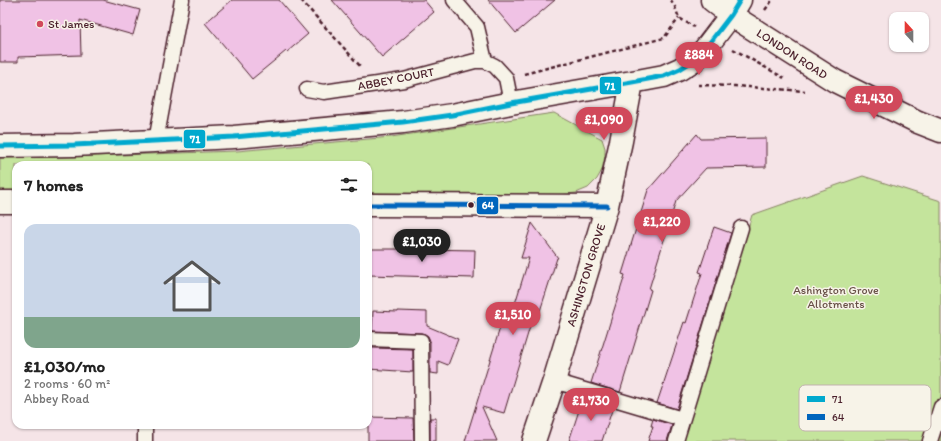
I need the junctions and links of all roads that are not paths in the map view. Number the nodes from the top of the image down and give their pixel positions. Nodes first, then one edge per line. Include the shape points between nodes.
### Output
1 (182, 0) edge
2 (454, 0) edge
3 (712, 0) edge
4 (735, 8) edge
5 (485, 61) junction
6 (632, 82) junction
7 (307, 89) dead end
8 (511, 103) junction
9 (941, 131) edge
10 (156, 141) junction
11 (0, 146) edge
12 (0, 202) edge
13 (12, 202) edge
14 (372, 204) edge
15 (607, 206) junction
16 (741, 228) dead end
17 (372, 339) edge
18 (554, 381) junction
19 (941, 407) edge
20 (682, 419) junction
21 (145, 429) edge
22 (145, 441) edge
23 (422, 441) edge
24 (534, 441) edge
25 (676, 441) edge
26 (930, 441) edge

1 - 10 lane
2 - 5 lane via 477,27
3 - 4 street, LONDON ROAD
4 - 6 street via 694,60 664,76
4 - 9 street, LONDON ROAD via 835,81
5 - 7 lane, ABBEY COURT via 475,61 404,80 324,92
5 - 8 lane via 495,66 506,78
6 - 8 street
6 - 15 street, ASHINGTON GROVE
8 - 10 street via 403,122
10 - 11 street
12 - 13 street
14 - 15 street
15 - 18 street, ASHINGTON GROVE
16 - 20 lane
17 - 23 lane via 421,341
18 - 20 lane
18 - 24 street, ASHINGTON GROVE
19 - 26 lane
20 - 25 lane
21 - 22 lane

